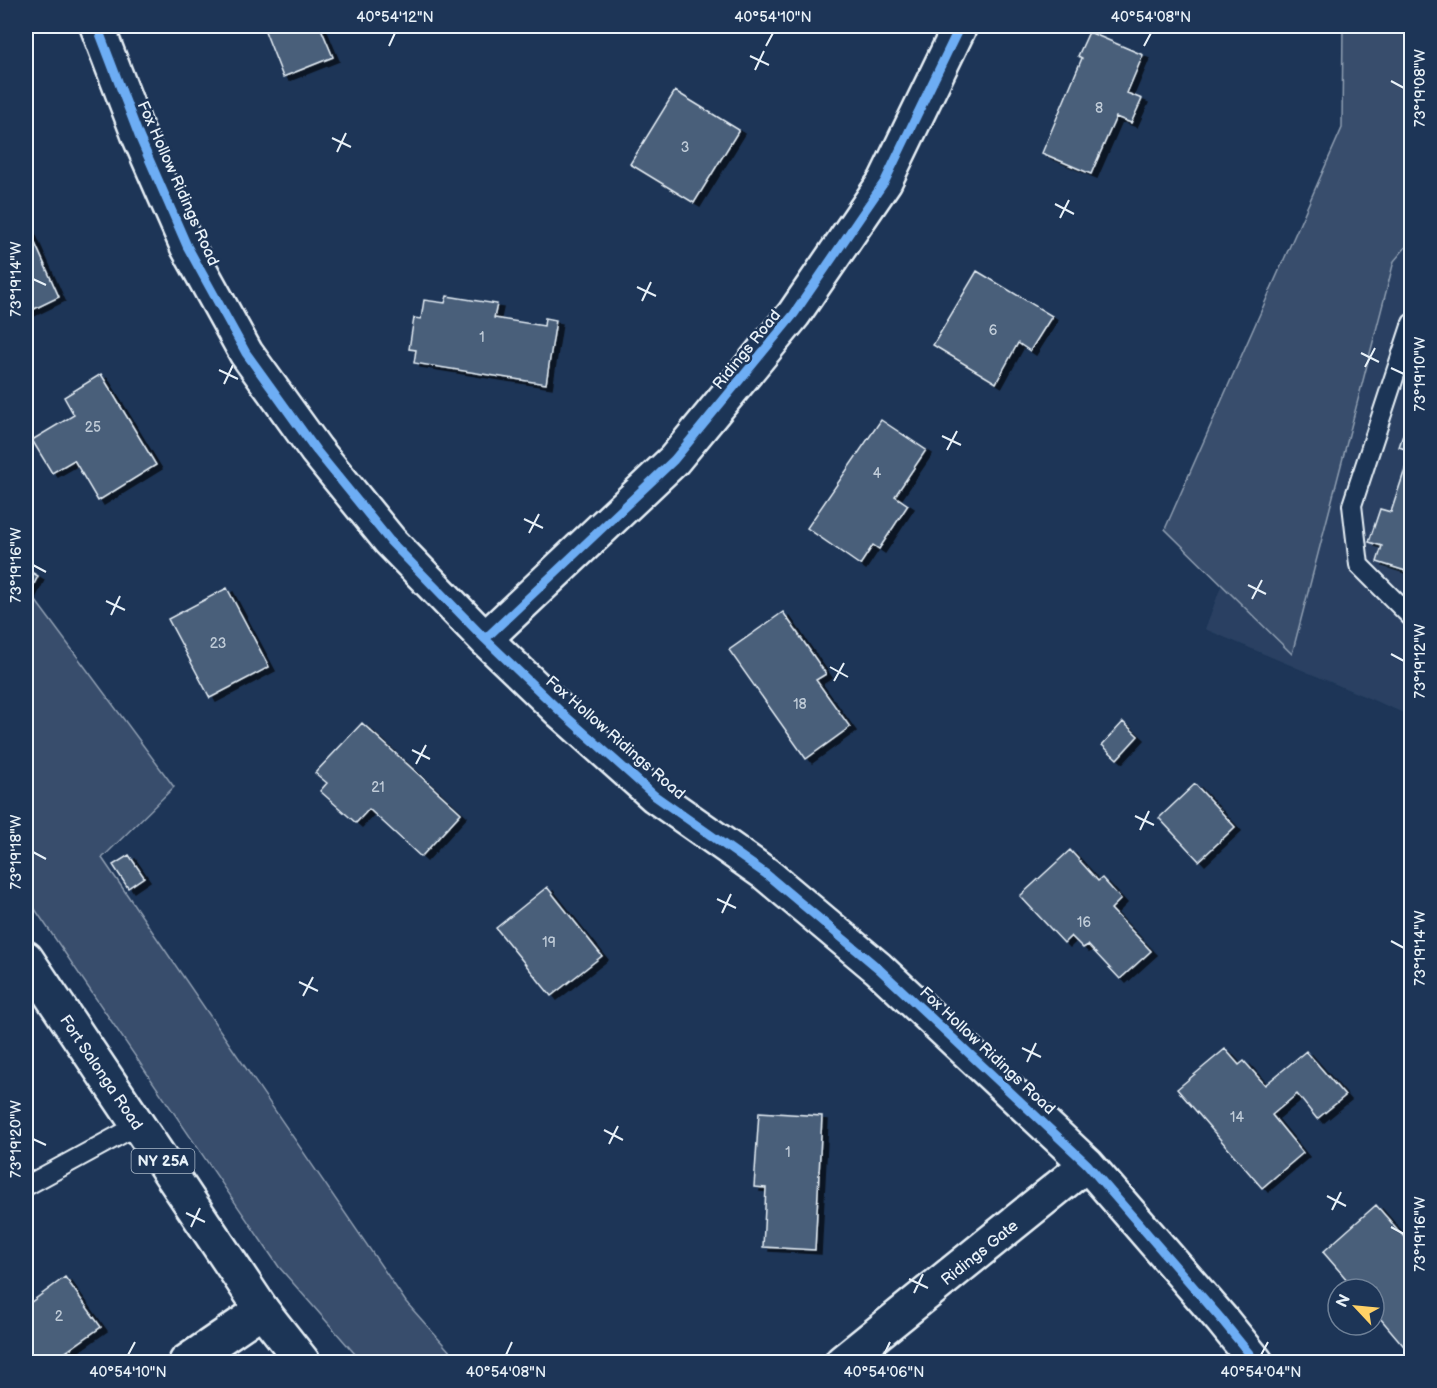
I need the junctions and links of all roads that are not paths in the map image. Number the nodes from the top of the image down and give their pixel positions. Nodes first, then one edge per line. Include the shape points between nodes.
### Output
1 (98, 26) edge
2 (960, 26) edge
3 (1412, 323) edge
4 (1412, 618) edge
5 (485, 639) junction
6 (26, 958) edge
7 (138, 1125) junction
8 (1087, 1164) junction
9 (26, 1186) edge
10 (262, 1310) junction
11 (199, 1359) edge
12 (303, 1362) edge
13 (842, 1362) edge
14 (1256, 1362) edge

1 - 5 street, Fox Hollow Ridings Road via 139,136 187,246 246,353 316,450 390,542
2 - 5 street, Ridings Road via 885,181 794,314 674,460
3 - 4 lane via 1352,505 1359,565
5 - 8 street, Fox Hollow Ridings Road via 655,796 766,874 878,968
6 - 7 street, Fort Salonga Road / NY 25A
7 - 9 lane
7 - 10 street, Fort Salonga Road / NY 25A
8 - 13 street, Ridings Gate
8 - 14 street, Fox Hollow Ridings Road
10 - 11 street
10 - 12 street, Fort Salonga Road / NY 25A

